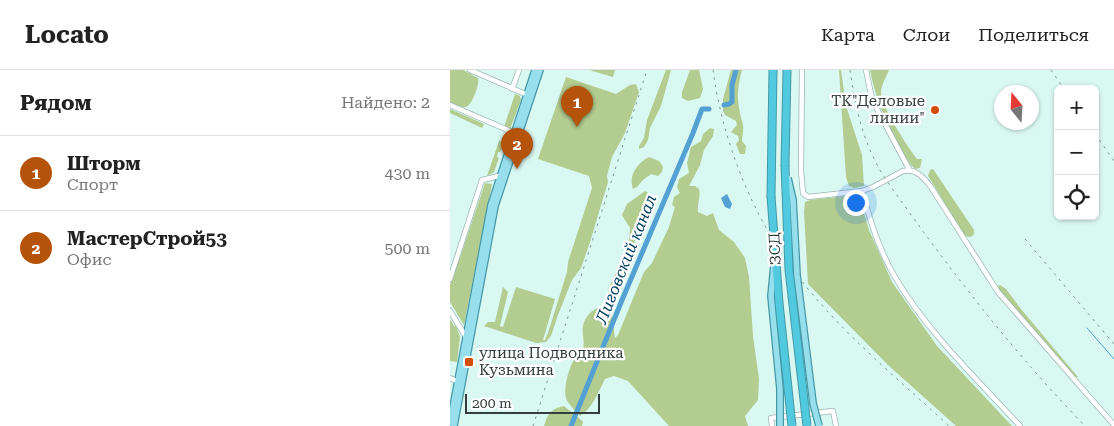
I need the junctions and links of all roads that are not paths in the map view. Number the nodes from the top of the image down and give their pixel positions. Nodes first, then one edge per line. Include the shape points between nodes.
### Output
1 (470, 70) edge
2 (519, 70) edge
3 (536, 70) edge
4 (540, 70) edge
5 (773, 70) edge
6 (787, 70) edge
7 (802, 70) edge
8 (866, 70) edge
9 (512, 89) junction
10 (529, 95) junction
11 (450, 105) edge
12 (516, 134) junction
13 (785, 166) junction
14 (909, 169) junction
15 (499, 176) junction
16 (862, 191) junction
17 (775, 253) junction
18 (450, 279) edge
19 (450, 311) edge
20 (466, 337) junction
21 (450, 378) edge
22 (460, 383) junction
23 (455, 394) edge
24 (450, 422) edge
25 (1114, 425) edge
26 (454, 426) edge
27 (772, 426) edge
28 (780, 426) edge
29 (792, 426) edge
30 (806, 426) edge
31 (819, 426) edge
32 (836, 426) edge
33 (1020, 426) edge

1 - 9 street
2 - 9 street
3 - 10 main road
4 - 10 main road
5 - 17 highway, ЗСД, bridge via 771,196
6 - 13 highway, ЗСД
7 - 16 street via 803,193 808,197
8 - 14 street via 876,109
9 - 10 street
10 - 12 main road
11 - 12 street
12 - 15 main road
12 - 22 main road via 492,220
13 - 30 highway, ЗСД, bridge via 789,270
13 - 31 main road, bridge via 792,200 813,403
14 - 16 street
14 - 25 street via 924,178 931,187 998,292
15 - 18 street via 482,180
15 - 20 main road
16 - 33 street via 878,241 908,299 939,339
17 - 28 main road, bridge via 770,296 780,389
17 - 29 highway, ЗСД, bridge
19 - 20 street
20 - 22 main road
21 - 22 street
22 - 23 main road
23 - 24 main road
23 - 26 main road
27 - 32 street via 771,418 833,411

